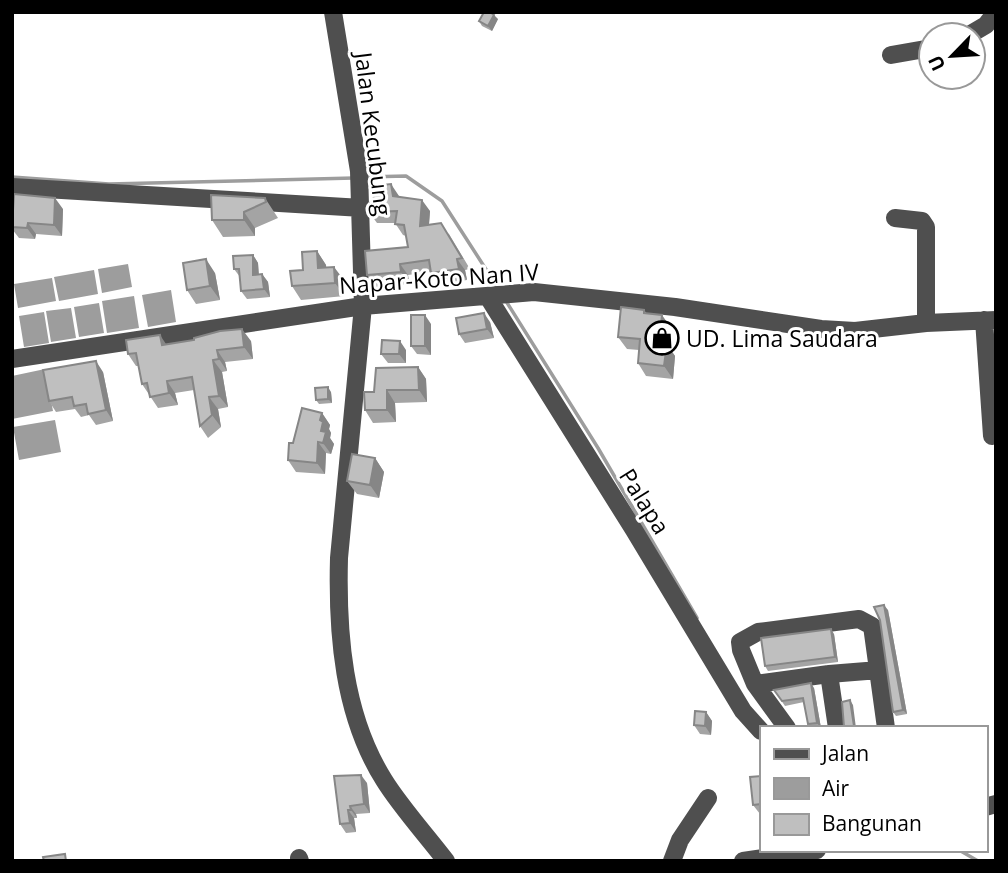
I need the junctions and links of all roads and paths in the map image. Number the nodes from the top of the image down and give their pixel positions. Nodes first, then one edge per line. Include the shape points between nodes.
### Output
1 (333, 13) edge
2 (917, 50) edge
3 (891, 55) dead end
4 (12, 187) edge
5 (362, 208) junction
6 (895, 218) dead end
7 (495, 296) junction
8 (363, 306) junction
9 (990, 320) edge
10 (926, 323) junction
11 (12, 359) edge
12 (992, 436) dead end
13 (879, 670) junction
14 (829, 674) junction
15 (755, 684) junction
16 (786, 726) edge
17 (837, 726) edge
18 (886, 726) edge
19 (760, 730) edge
20 (708, 798) dead end
21 (804, 852) edge
22 (446, 861) edge
23 (672, 861) edge
24 (743, 861) edge

1 - 5 street, Jalan Kecubung
2 - 3 street
4 - 5 street
5 - 8 street, Jalan Kecubung
6 - 10 street via 922,221 926,227
7 - 8 street, Napar-Koto Nan IV
7 - 10 street, Napar-Koto Nan IV via 534,292 821,329 855,331
7 - 19 street, Palapa via 743,711
8 - 11 street, Napar-Koto Nan IV
8 - 22 street, Jalan Kecubung via 339,552 338,600 346,674 353,711 373,763
9 - 10 street, Napar-Koto Nan IV
9 - 12 street
13 - 14 street
13 - 15 street via 872,626 859,619 747,636 740,642 741,650
13 - 18 street
14 - 15 street
14 - 17 street
15 - 16 street
20 - 23 street
21 - 24 street

